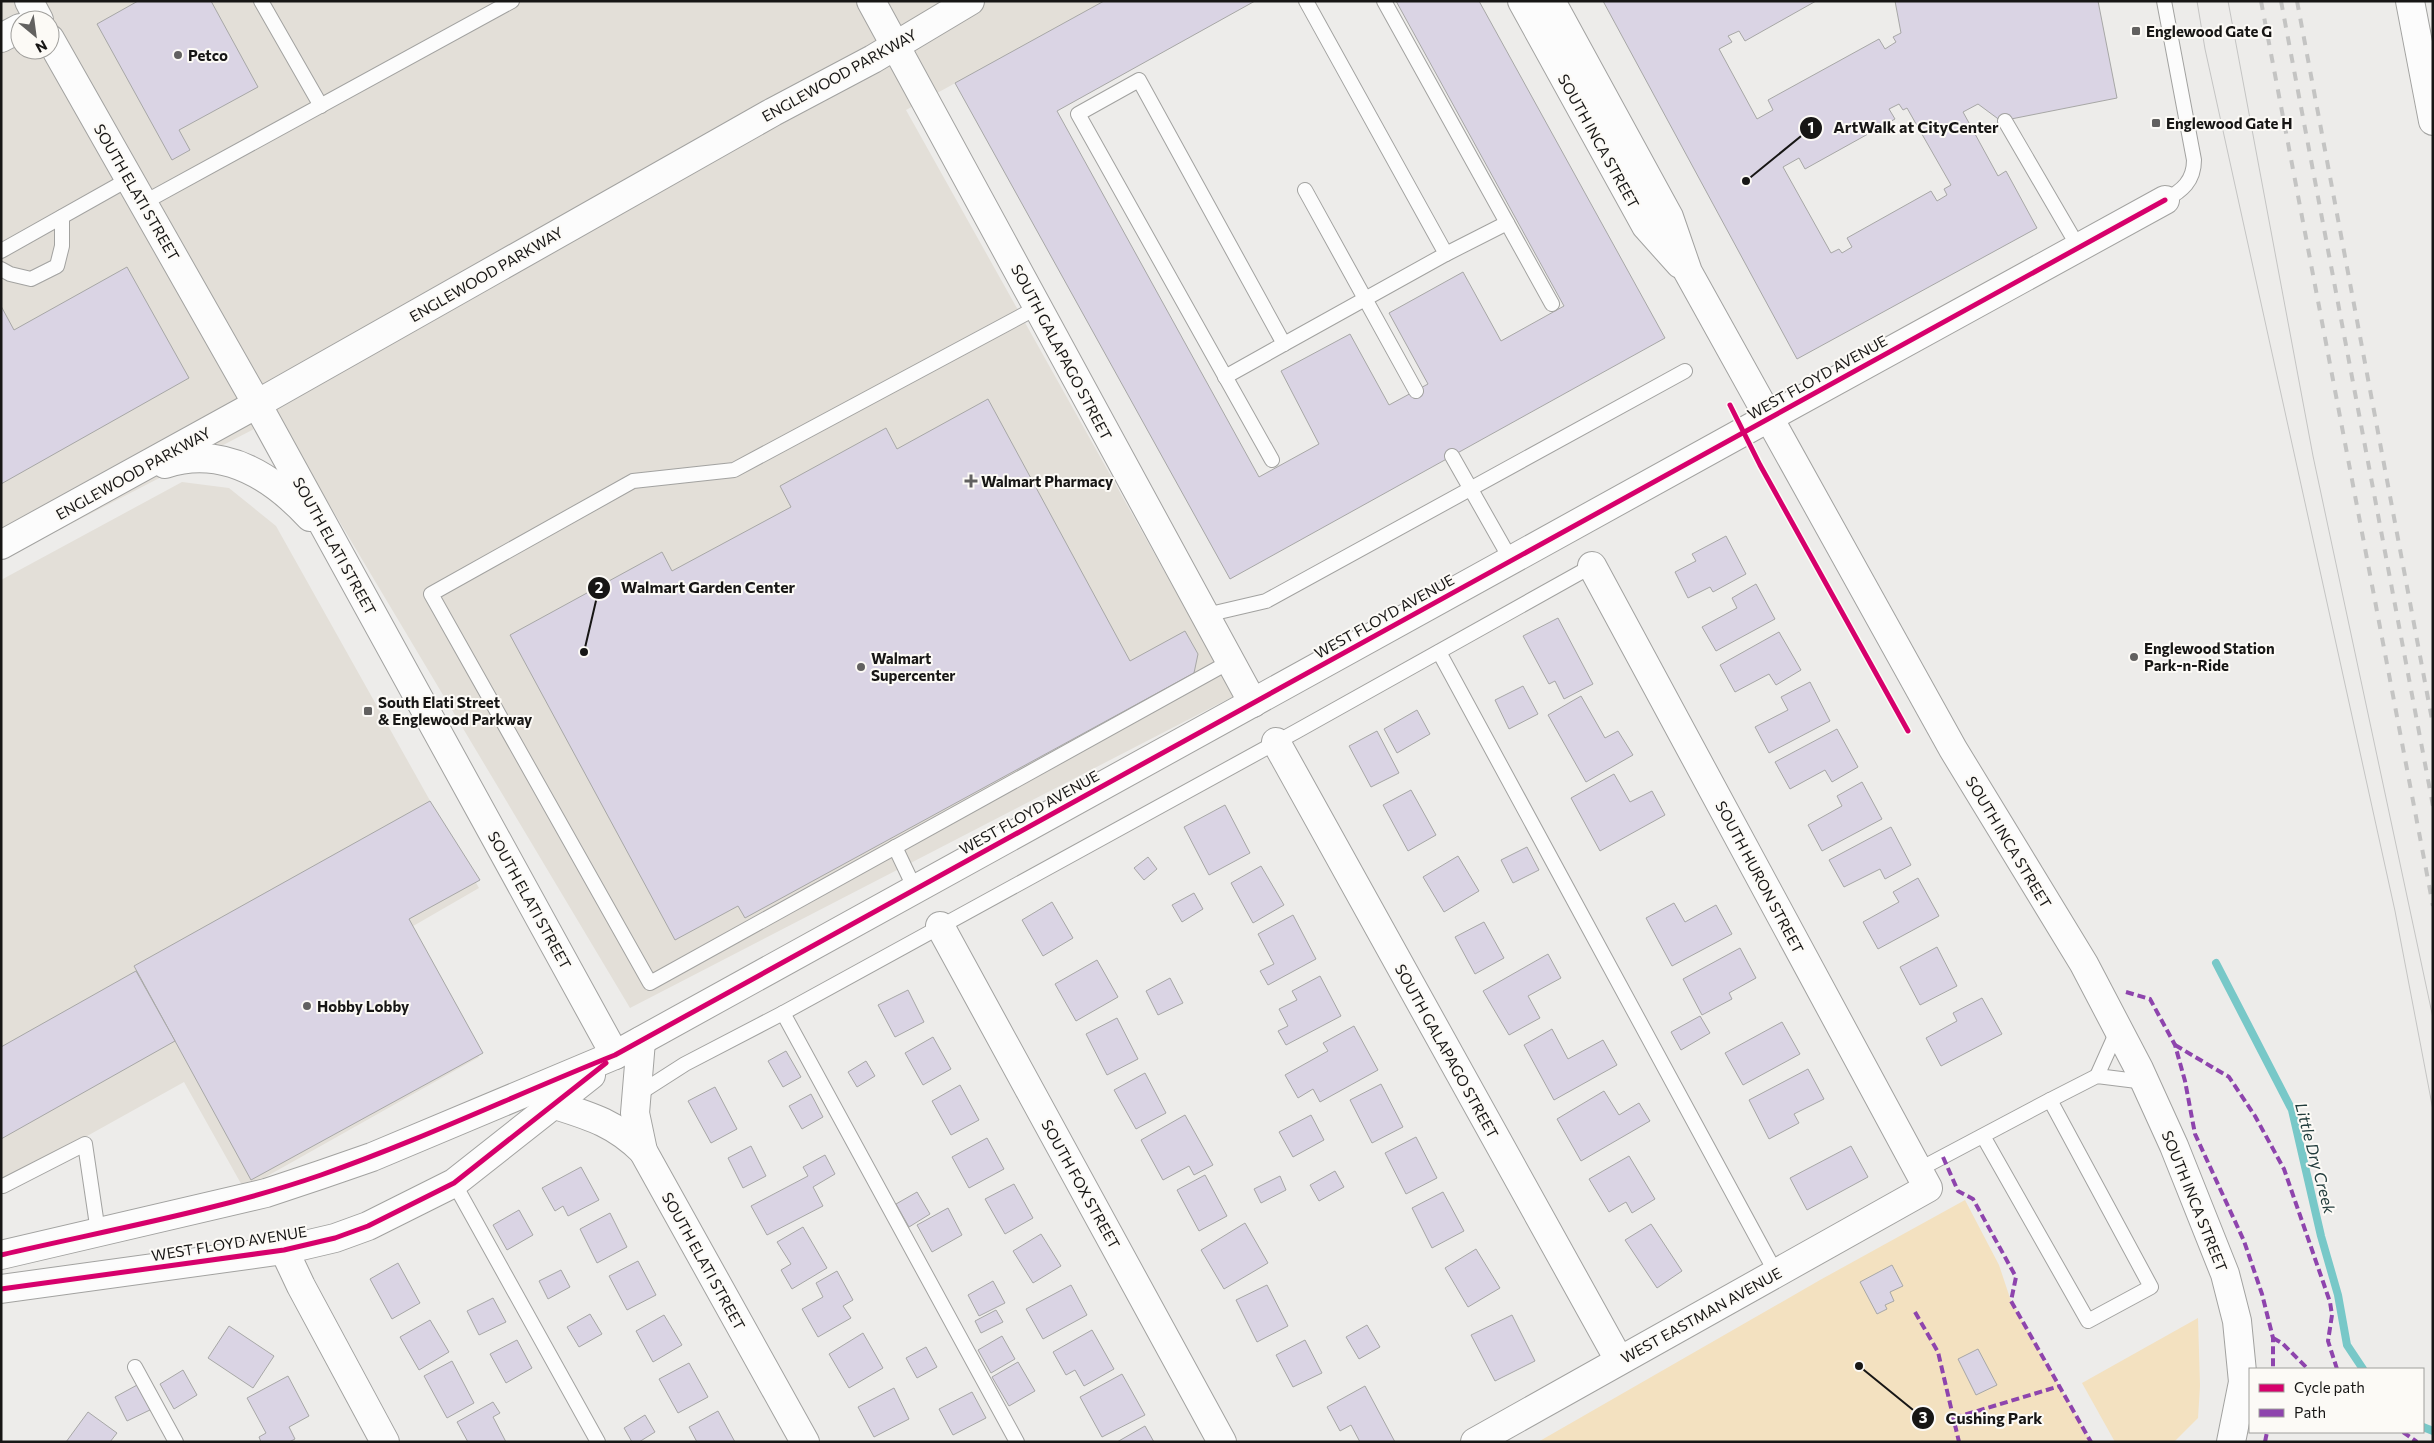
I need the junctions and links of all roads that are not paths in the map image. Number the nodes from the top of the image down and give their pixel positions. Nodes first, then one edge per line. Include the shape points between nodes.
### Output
1 (261, 1) edge
2 (512, 1) edge
3 (871, 1) edge
4 (970, 1) edge
5 (1306, 1) edge
6 (1384, 1) edge
7 (1522, 1) edge
8 (1551, 1) edge
9 (2164, 1) edge
10 (2410, 1) edge
11 (895, 44) junction
12 (58, 60) edge
13 (321, 106) junction
14 (2005, 121) dead end
15 (2433, 121) edge
16 (129, 179) junction
17 (1306, 190) dead end
18 (2165, 200) joint
19 (143, 203) junction
20 (62, 217) junction
21 (1507, 223) junction
22 (2079, 248) junction
23 (1, 251) edge
24 (1446, 254) junction
25 (1, 269) edge
26 (1688, 272) junction
27 (1366, 299) junction
28 (1552, 304) dead end
29 (1038, 307) junction
30 (1284, 344) junction
31 (1685, 371) dead end
32 (1225, 377) junction
33 (1416, 391) dead end
34 (257, 404) junction
35 (1770, 417) junction
36 (1452, 456) dead end
37 (1272, 460) dead end
38 (129, 475) junction
39 (1471, 489) junction
40 (333, 542) junction
41 (1, 545) edge
42 (1511, 560) junction
43 (1592, 566) joint
44 (1206, 616) junction
45 (1440, 652) junction
46 (1231, 661) junction
47 (1253, 702) junction
48 (1276, 742) junction
49 (895, 847) junction
50 (915, 889) junction
51 (940, 926) junction
52 (783, 1013) junction
53 (2119, 1028) junction
54 (640, 1041) junction
55 (615, 1055) junction
56 (2097, 1076) junction
57 (2145, 1082) junction
58 (2050, 1100) junction
59 (635, 1101) junction
60 (552, 1104) junction
61 (1982, 1136) junction
62 (643, 1152) junction
63 (1923, 1179) junction
64 (454, 1183) junction
65 (3, 1186) dead end
66 (98, 1232) junction
67 (284, 1250) junction
68 (1, 1255) edge
69 (1776, 1273) junction
70 (5, 1289) edge
71 (1619, 1360) junction
72 (135, 1366) dead end
73 (176, 1442) edge
74 (385, 1442) edge
75 (598, 1442) edge
76 (805, 1442) edge
77 (1017, 1442) edge
78 (1222, 1442) edge
79 (1475, 1442) edge
80 (2231, 1442) edge

1 - 13 lane
2 - 13 lane
3 - 11 main road, SOUTH GALAPAGO STREET
4 - 11 main road, ENGLEWOOD PARKWAY
5 - 24 lane
6 - 21 lane
7 - 26 main road, SOUTH INCA STREET via 1646,226
8 - 26 main road, SOUTH INCA STREET via 1669,217
9 - 18 lane, WEST FLOYD AVENUE via 2194,160 2188,183
10 - 15 main road
11 - 29 main road, SOUTH GALAPAGO STREET
11 - 34 main road, ENGLEWOOD PARKWAY
12 - 16 main road, SOUTH ELATI STREET
13 - 19 lane
14 - 22 lane
16 - 19 main road, SOUTH ELATI STREET
16 - 20 lane
17 - 27 lane
18 - 22 main road, WEST FLOYD AVENUE
19 - 34 main road, SOUTH ELATI STREET
20 - 23 lane
20 - 25 lane via 62,246 57,266 31,279
21 - 24 lane
21 - 28 lane
22 - 35 main road, WEST FLOYD AVENUE
24 - 27 lane
26 - 35 main road, SOUTH INCA STREET
27 - 30 lane
27 - 33 lane
29 - 44 main road, SOUTH GALAPAGO STREET
29 - 49 lane via 734,470 633,482 431,594 650,983
30 - 32 lane
30 - 32 lane via 1139,80 1078,114
31 - 39 lane
32 - 37 lane
34 - 38 main road, ENGLEWOOD PARKWAY
34 - 40 main road, SOUTH ELATI STREET
35 - 42 main road, WEST FLOYD AVENUE
35 - 53 main road, SOUTH INCA STREET via 1953,749 2084,964
36 - 39 lane
38 - 40 main road via 196,457 234,462 277,486
38 - 41 main road, ENGLEWOOD PARKWAY
39 - 42 lane
39 - 44 lane via 1266,601
40 - 55 main road, SOUTH ELATI STREET
42 - 47 main road, WEST FLOYD AVENUE
43 - 45 lane
43 - 63 main road, SOUTH HURON STREET
44 - 46 main road, SOUTH GALAPAGO STREET
45 - 48 lane
45 - 69 lane
46 - 47 main road, SOUTH GALAPAGO STREET
46 - 49 lane
47 - 50 main road, WEST FLOYD AVENUE
48 - 51 lane
48 - 71 main road, SOUTH GALAPAGO STREET
49 - 50 lane
50 - 54 main road, WEST FLOYD AVENUE
51 - 52 lane
51 - 78 main road, SOUTH FOX STREET
52 - 59 lane via 685,1064 646,1089
52 - 77 lane
53 - 56 lane
53 - 57 main road, SOUTH INCA STREET
54 - 55 main road, WEST FLOYD AVENUE
54 - 59 main road, SOUTH ELATI STREET
55 - 60 main road, WEST FLOYD AVENUE
55 - 66 main road, WEST FLOYD AVENUE via 381,1153 320,1175 266,1192
56 - 57 lane
56 - 58 lane
57 - 80 main road, SOUTH INCA STREET via 2225,1274 2237,1321 2243,1382
58 - 61 lane
58 - 61 lane via 2151,1287 2088,1322
59 - 62 main road, SOUTH ELATI STREET
60 - 62 main road via 614,1127
60 - 64 main road, WEST FLOYD AVENUE
61 - 63 lane
62 - 76 main road, SOUTH ELATI STREET
63 - 69 main road, WEST EASTMAN AVENUE
64 - 67 main road, WEST FLOYD AVENUE via 368,1226
64 - 75 lane
65 - 66 lane via 85,1144
66 - 68 main road, WEST FLOYD AVENUE
67 - 70 main road, WEST FLOYD AVENUE
67 - 74 main road
69 - 71 main road, WEST EASTMAN AVENUE
71 - 79 main road, WEST EASTMAN AVENUE
72 - 73 lane

